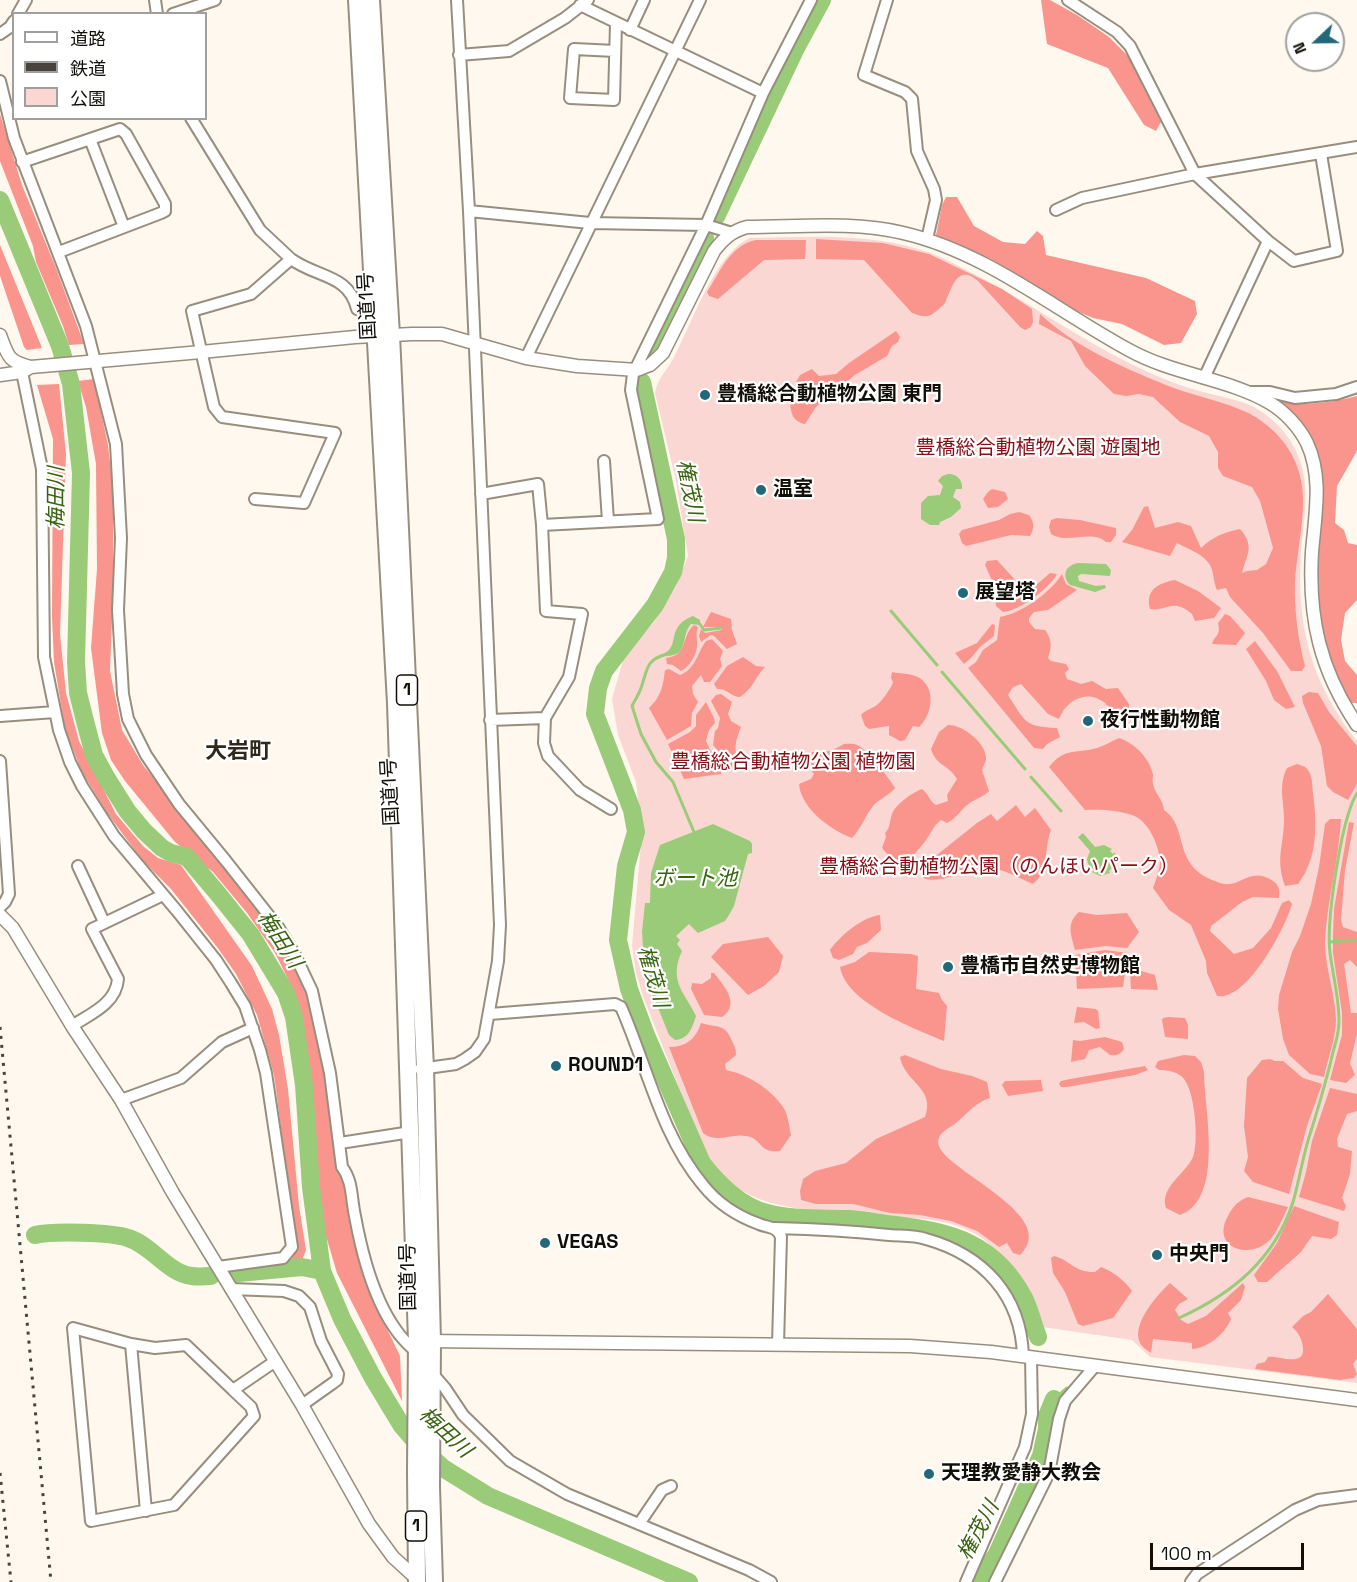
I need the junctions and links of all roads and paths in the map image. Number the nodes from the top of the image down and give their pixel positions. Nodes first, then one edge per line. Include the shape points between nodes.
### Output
1 (215, 0) edge
2 (357, 0) edge
3 (371, 0) edge
4 (457, 0) edge
5 (644, 0) edge
6 (700, 0) edge
7 (811, 0) edge
8 (887, 0) edge
9 (1072, 1) edge
10 (584, 3) edge
11 (179, 12) edge
12 (616, 23) junction
13 (12, 24) edge
14 (630, 30) junction
15 (0, 34) edge
16 (615, 51) junction
17 (675, 51) junction
18 (459, 55) junction
19 (0, 81) edge
20 (763, 93) junction
21 (192, 120) edge
22 (90, 139) junction
23 (1357, 147) edge
24 (1321, 154) junction
25 (22, 162) junction
26 (1195, 174) junction
27 (1056, 210) dead end
28 (469, 211) junction
29 (590, 223) junction
30 (706, 225) junction
31 (124, 227) junction
32 (732, 233) junction
33 (927, 239) junction
34 (1268, 241) junction
35 (59, 252) junction
36 (291, 259) junction
37 (357, 309) dead end
38 (0, 335) edge
39 (383, 336) junction
40 (474, 343) junction
41 (201, 352) junction
42 (526, 358) junction
43 (4, 359) edge
44 (93, 361) junction
45 (26, 370) junction
46 (634, 370) junction
47 (0, 375) edge
48 (1204, 378) junction
49 (1357, 387) edge
50 (1248, 392) junction
51 (604, 461) dead end
52 (481, 494) junction
53 (255, 499) dead end
54 (608, 521) junction
55 (542, 525) junction
56 (55, 712) junction
57 (0, 716) edge
58 (545, 718) junction
59 (490, 720) junction
60 (1357, 725) edge
61 (0, 761) edge
62 (611, 809) dead end
63 (78, 866) dead end
64 (163, 895) junction
65 (0, 907) edge
66 (0, 915) edge
67 (104, 922) junction
68 (490, 1014) junction
69 (72, 1026) junction
70 (253, 1028) junction
71 (417, 1069) junction
72 (121, 1100) junction
73 (411, 1131) junction
74 (340, 1143) junction
75 (775, 1228) junction
76 (218, 1267) junction
77 (231, 1289) junction
78 (131, 1344) junction
79 (778, 1344) junction
80 (1027, 1357) junction
81 (425, 1359) junction
82 (274, 1362) junction
83 (1095, 1366) junction
84 (233, 1390) junction
85 (1357, 1400) edge
86 (302, 1405) junction
87 (671, 1486) dead end
88 (1357, 1495) edge
89 (146, 1511) junction
90 (639, 1524) junction
91 (417, 1581) edge
92 (434, 1582) edge
93 (771, 1582) edge
94 (966, 1582) edge
95 (996, 1582) edge
96 (1191, 1582) edge

1 - 11 street
2 - 39 highway, 国道1号 / 1
3 - 39 highway, 国道1号 / 1
4 - 18 street
5 - 14 street
6 - 17 street
7 - 20 street
8 - 33 street via 864,75 905,92 912,99 917,151 936,200
9 - 26 street via 1117,32 1130,46
10 - 12 street
10 - 18 street via 509,51
12 - 14 street
12 - 16 street
13 - 15 street
14 - 17 street
16 - 16 street via 614,100 570,98 574,49
17 - 20 street
17 - 29 street
18 - 28 street
19 - 25 street
20 - 30 street
21 - 36 street via 260,230
22 - 25 street
22 - 31 street
22 - 31 street via 117,128 125,131 165,204 163,212
23 - 24 street
24 - 26 street
24 - 34 street via 1337,251 1294,261
25 - 35 street
26 - 27 street via 1082,198
26 - 34 street
28 - 29 street
28 - 40 street
29 - 30 street
29 - 42 street
30 - 32 street
30 - 46 street
31 - 35 street
32 - 33 street via 747,227 847,227
32 - 46 street via 714,251 663,353 650,365
33 - 48 street via 975,260 1130,351
34 - 48 street
35 - 44 street via 86,326
36 - 37 street via 343,283
36 - 41 street via 250,294 192,311
38 - 43 street
39 - 40 street via 442,334
39 - 41 street
39 - 71 highway, 国道1号 / 1 via 396,703
40 - 42 street
40 - 52 street
41 - 44 street
41 - 53 street via 214,407 222,417 335,433 304,503
42 - 46 street
43 - 45 street
44 - 45 street
44 - 74 street via 116,444 121,538 118,610 128,719 172,795 265,911 295,955 312,991
45 - 47 street
45 - 56 street via 42,462 44,657
46 - 54 street via 631,390 658,519
48 - 50 street
49 - 50 street via 1336,394 1295,398
50 - 60 street via 1282,412 1302,435 1311,453 1317,489 1311,583 1313,618 1326,668
51 - 54 street
52 - 55 street via 538,484
52 - 59 street
54 - 55 street
55 - 58 street via 546,611 582,614 570,677
56 - 57 street
56 - 64 street via 70,762 82,786 114,836
58 - 59 street
58 - 62 street via 548,756 580,790
59 - 68 street via 500,926
61 - 65 street via 9,894
63 - 67 street
64 - 67 street
64 - 70 street via 216,960 245,1006
66 - 69 street via 13,928
67 - 69 street via 92,929 118,979 117,988 103,1006
68 - 71 street via 484,1039 475,1052 456,1064
68 - 75 street via 615,1004 621,1007 668,1129 687,1166 722,1205 748,1220
69 - 72 street
70 - 72 street via 222,1042 181,1078
70 - 76 street via 266,1073 292,1246 283,1258
71 - 73 highway, 国道1号 / 1
71 - 81 highway, 国道1号 / 1
72 - 76 street
73 - 74 street
73 - 81 highway, 国道1号 / 1
74 - 81 street via 342,1167 349,1176 370,1274 392,1323
75 - 79 street via 781,1236
75 - 80 street via 924,1238 953,1249 990,1273 1010,1302
76 - 77 street
77 - 82 street
77 - 86 street via 284,1291 299,1296 310,1307 338,1374 337,1380
78 - 84 street via 155,1348 186,1345
78 - 89 street
78 - 89 street via 73,1328 91,1521
79 - 80 street via 910,1346
79 - 81 street
80 - 83 street
80 - 94 street via 1032,1413 1025,1447
81 - 90 street via 463,1415 510,1461 567,1494
81 - 91 highway, 国道1号 / 1 via 416,1472
81 - 92 highway, 国道1号 / 1
82 - 84 street
82 - 86 street
83 - 85 street
83 - 95 street via 1065,1401 1049,1473
84 - 89 street via 251,1407 254,1416 174,1505
86 - 91 street via 369,1524
87 - 90 street via 662,1490
88 - 96 street via 1318,1500 1295,1510 1197,1574
90 - 93 street

